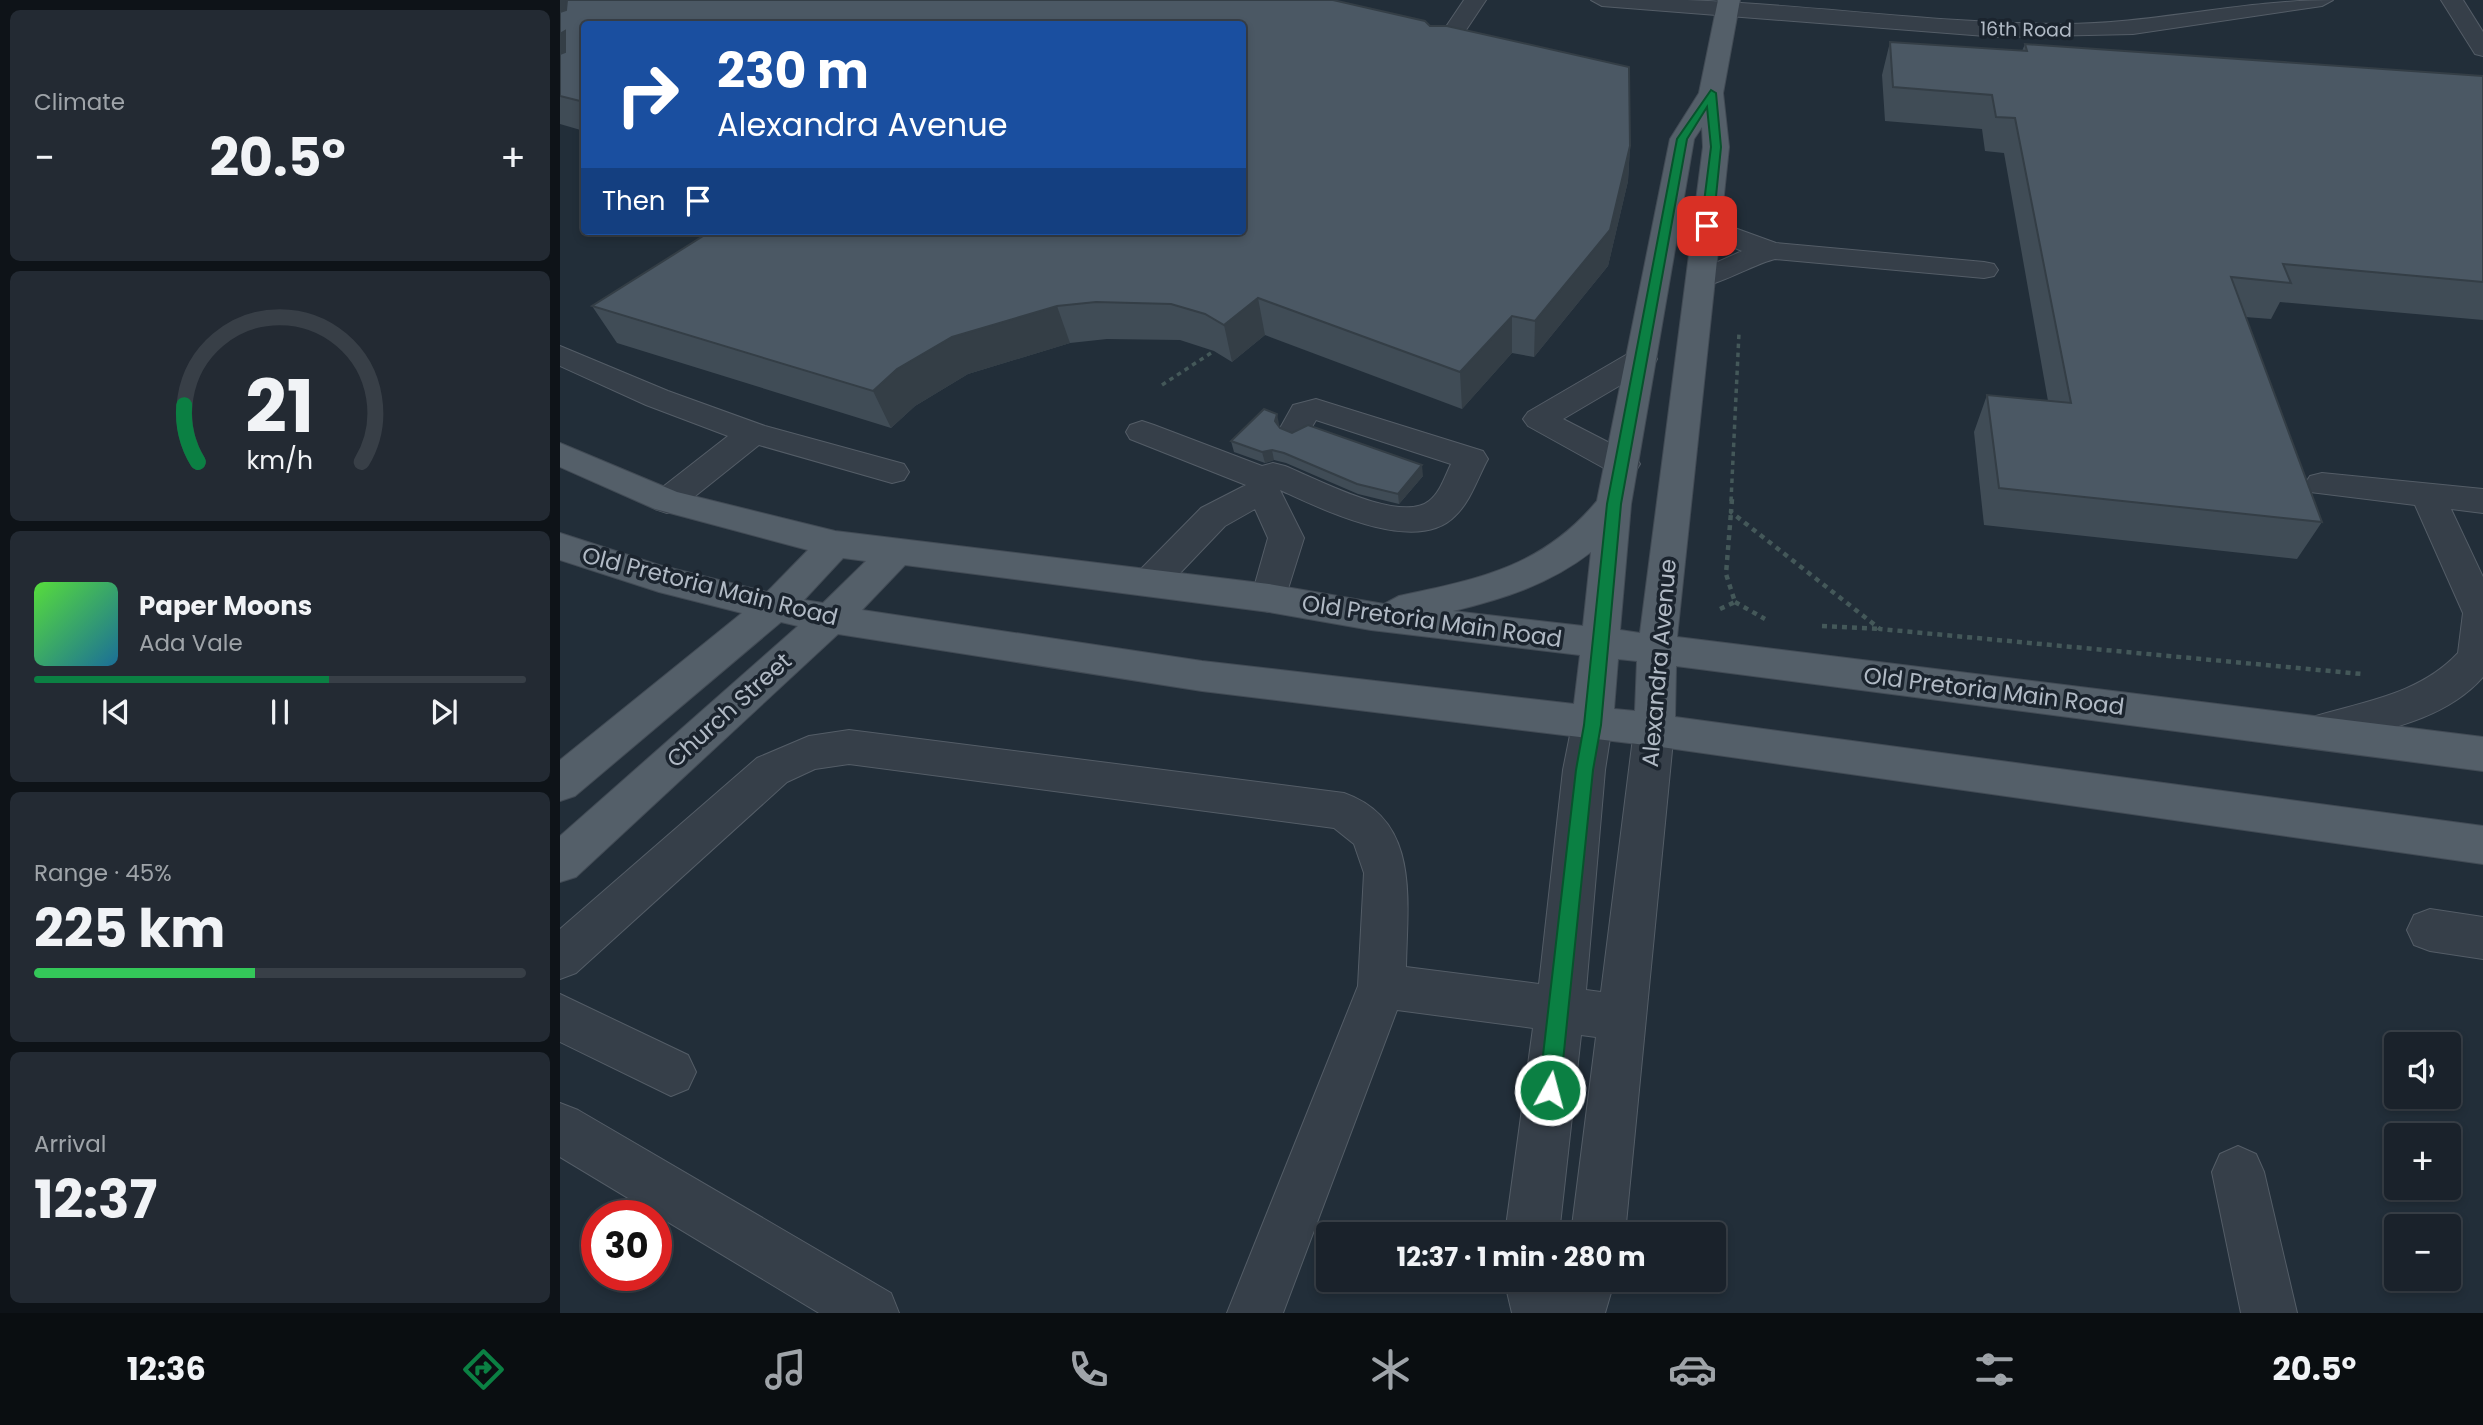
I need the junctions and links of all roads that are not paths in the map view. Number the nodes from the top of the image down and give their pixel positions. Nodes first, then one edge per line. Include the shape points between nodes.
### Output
1 (1475, 0) edge
2 (1602, 0) edge
3 (2322, 0) edge
4 (2452, 0) edge
5 (1729, 6) edge
6 (2475, 28) edge
7 (2483, 49) edge
8 (1440, 52) edge
9 (1711, 93) junction
10 (1707, 226) junction
11 (1775, 251) junction
12 (1984, 270) dead end
13 (1701, 279) junction
14 (560, 355) edge
15 (1642, 359) junction
16 (1295, 430) edge
17 (1142, 432) dead end
18 (753, 433) junction
19 (560, 454) edge
20 (1623, 464) junction
21 (892, 472) dead end
22 (1270, 478) junction
23 (2322, 484) dead end
24 (2427, 495) junction
25 (667, 501) junction
26 (2483, 501) edge
27 (1614, 504) junction
28 (835, 544) junction
29 (560, 546) edge
30 (896, 553) junction
31 (1150, 582) junction
32 (1269, 598) junction
33 (775, 607) junction
34 (2482, 615) edge
35 (1371, 616) junction
36 (830, 619) junction
37 (1600, 643) junction
38 (1657, 649) junction
39 (1592, 725) junction
40 (1654, 730) junction
41 (2317, 732) junction
42 (2483, 754) edge
43 (560, 784) edge
44 (2483, 845) edge
45 (560, 863) edge
46 (2430, 930) dead end
47 (2483, 938) edge
48 (560, 958) edge
49 (1382, 986) junction
50 (1560, 1009) junction
51 (560, 1017) edge
52 (1620, 1017) junction
53 (671, 1072) dead end
54 (560, 1128) edge
55 (2238, 1172) dead end
56 (1533, 1222) edge
57 (1599, 1222) edge
58 (1535, 1292) edge
59 (1584, 1292) edge
60 (871, 1313) edge
61 (1255, 1313) edge
62 (1541, 1313) edge
63 (1572, 1313) edge
64 (2269, 1313) edge

1 - 8 street
2 - 5 street, 16th Road
3 - 5 street, 16th Road via 2133,27 2063,31 1998,30
4 - 6 street
5 - 9 main road, Alexandra Avenue
6 - 7 street
9 - 10 main road, Alexandra Avenue via 1716,147
9 - 15 main road, Alexandra Avenue via 1682,139
10 - 11 street
10 - 13 main road, Alexandra Avenue
11 - 12 street
11 - 13 street via 1742,259
13 - 38 main road, Alexandra Avenue
14 - 18 street via 657,398
15 - 20 main road, Alexandra Avenue
15 - 20 street via 1539,419
16 - 22 street via 1304,412 1316,409 1471,458 1442,509 1419,519 1387,519
17 - 22 street
18 - 21 street
18 - 25 street
19 - 25 main road, Old Pretoria Main Road
20 - 27 main road, Alexandra Avenue
22 - 31 street via 1213,517
22 - 32 street via 1286,538
23 - 24 street
24 - 26 street
24 - 34 street
25 - 28 main road, Old Pretoria Main Road
27 - 35 main road via 1578,544 1536,571 1467,595
27 - 37 main road, Alexandra Avenue
28 - 30 main road, Old Pretoria Main Road
28 - 33 main road, Church Street
29 - 33 main road, Old Pretoria Main Road
30 - 31 main road, Old Pretoria Main Road
30 - 36 main road, Church Street
31 - 32 main road, Old Pretoria Main Road
32 - 35 main road, Old Pretoria Main Road
33 - 36 main road, Old Pretoria Main Road
33 - 43 main road, Church Street
34 - 41 street via 2474,661 2435,696
35 - 37 main road, Old Pretoria Main Road
36 - 39 main road, Old Pretoria Main Road via 1202,676
36 - 45 main road, Church Street
37 - 38 main road, Old Pretoria Main Road
37 - 39 main road, Alexandra Avenue
38 - 40 main road, Alexandra Avenue
38 - 41 main road, Old Pretoria Main Road
39 - 40 main road, Old Pretoria Main Road
39 - 50 street, Alexandra Avenue
40 - 44 main road, Old Pretoria Main Road
40 - 52 street, Alexandra Avenue
41 - 42 main road, Old Pretoria Main Road
46 - 47 street
48 - 49 street via 772,770 809,753 849,747 1344,811 1373,832 1386,873
49 - 50 street
49 - 61 street
50 - 52 street
50 - 56 street, Alexandra Avenue
51 - 53 street
52 - 57 street, Alexandra Avenue
54 - 60 street
55 - 64 street
58 - 62 street
59 - 63 street

